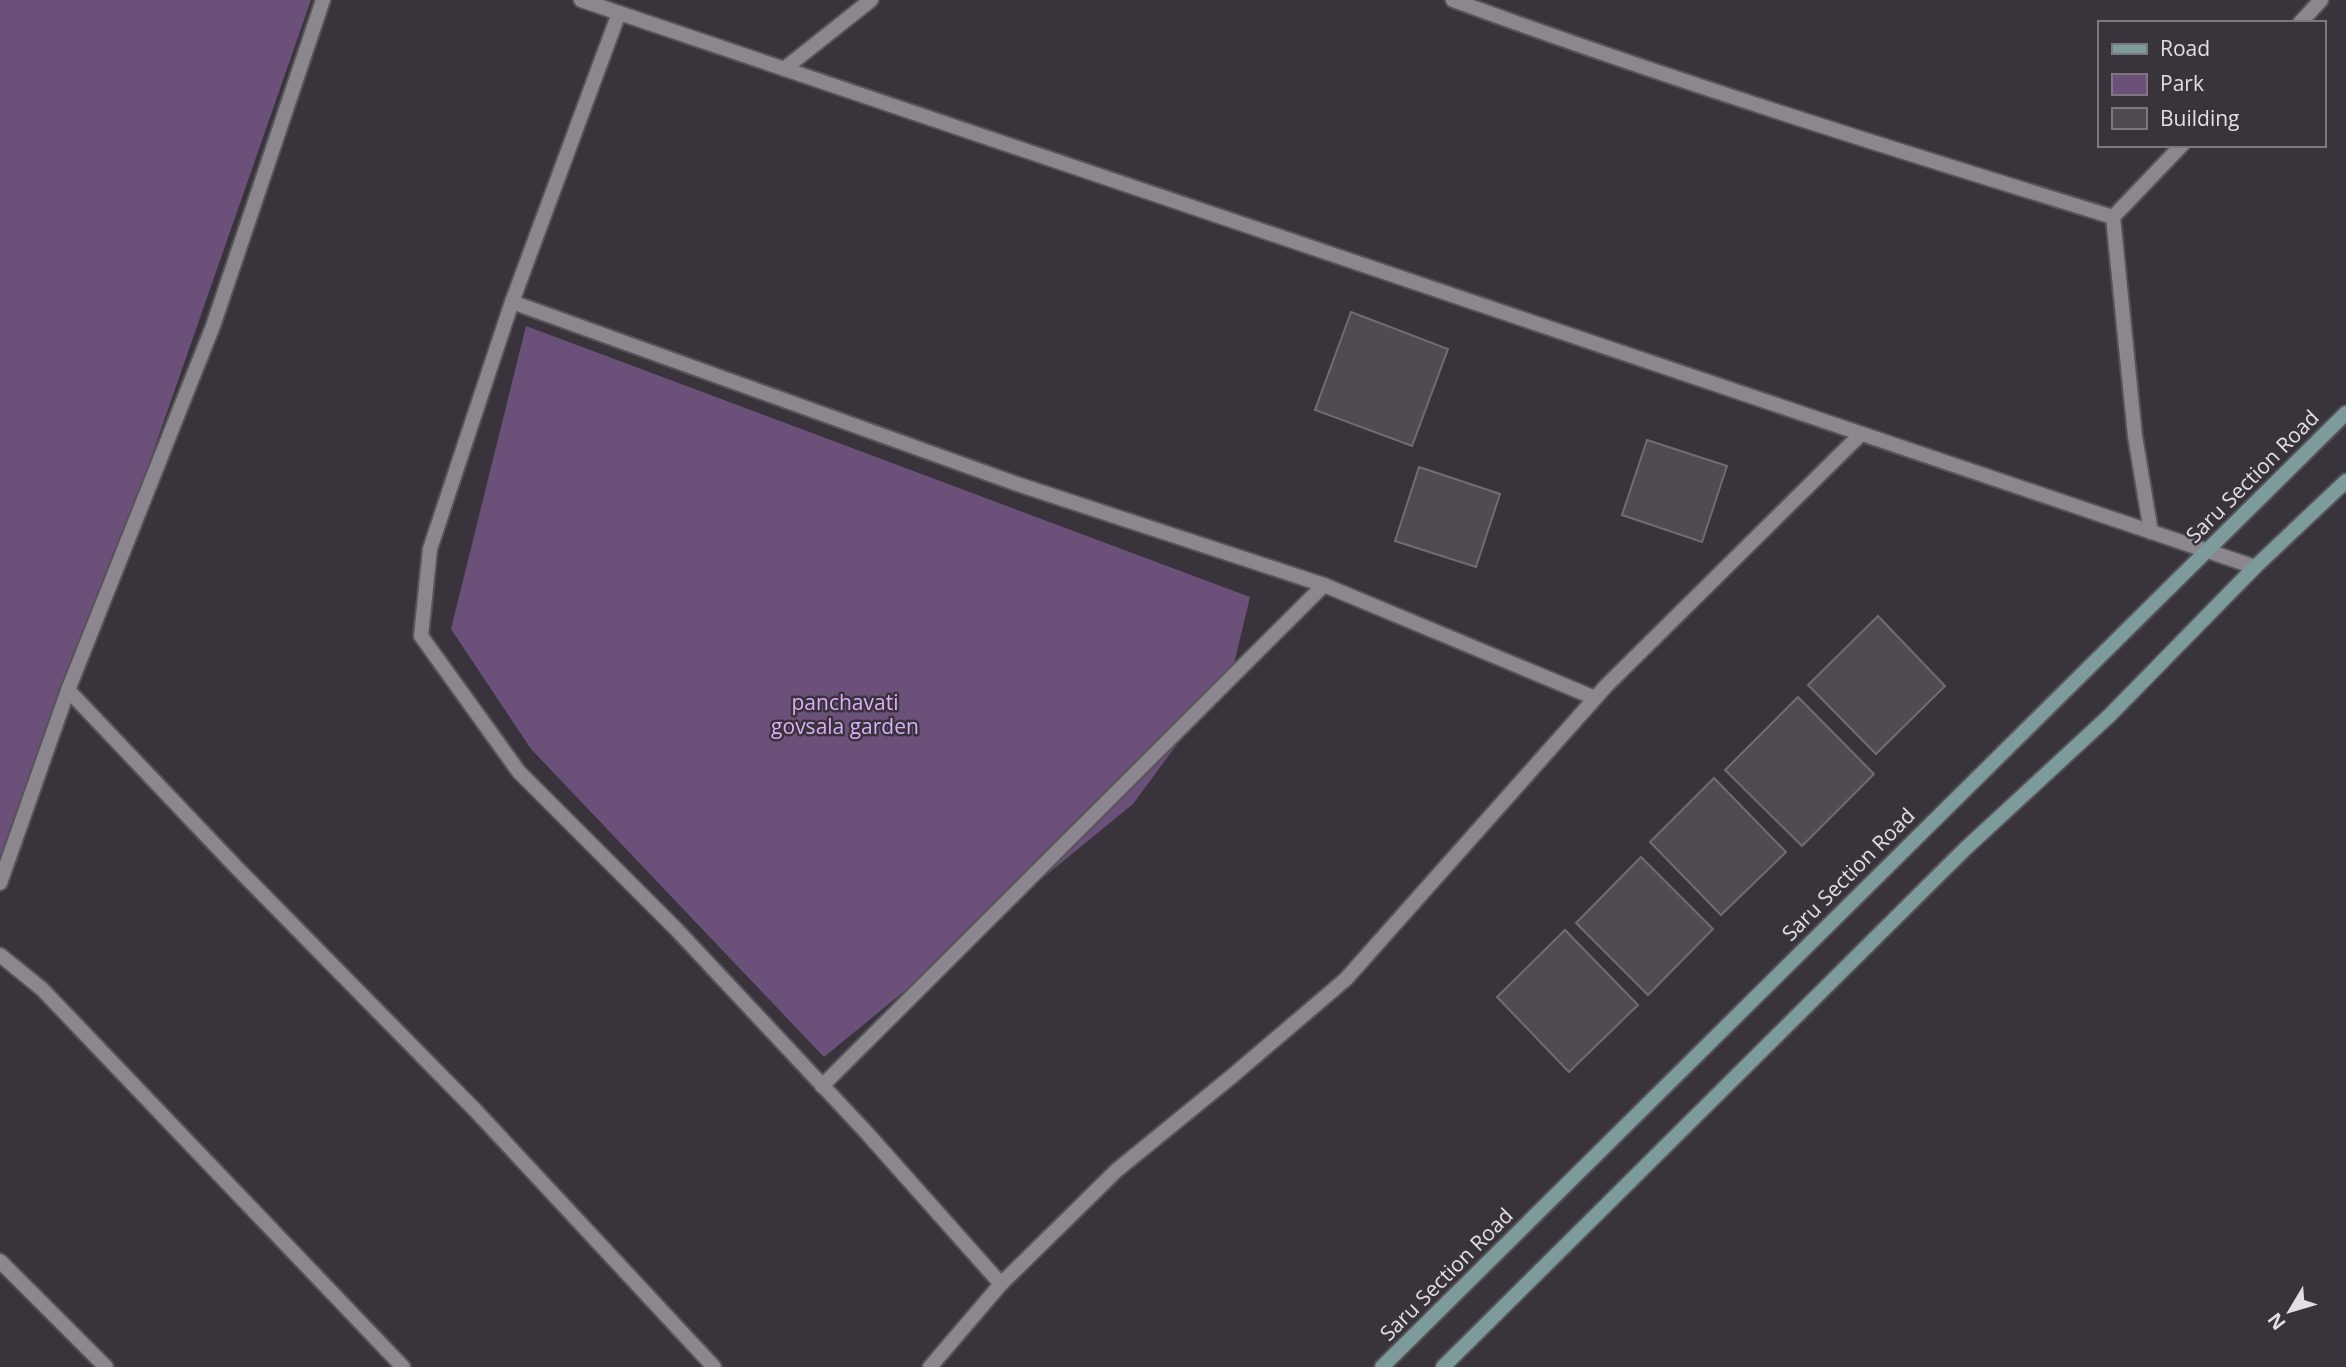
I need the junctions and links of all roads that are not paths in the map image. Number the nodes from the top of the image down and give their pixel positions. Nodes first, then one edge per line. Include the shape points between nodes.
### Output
1 (323, 0) edge
2 (581, 0) edge
3 (872, 0) edge
4 (1453, 0) edge
5 (2321, 0) edge
6 (619, 13) junction
7 (2302, 21) edge
8 (784, 69) junction
9 (2180, 147) edge
10 (2113, 218) junction
11 (512, 302) junction
12 (2346, 413) edge
13 (1861, 434) junction
14 (2346, 481) edge
15 (2151, 532) junction
16 (2206, 551) junction
17 (2255, 567) junction
18 (1324, 585) junction
19 (68, 690) junction
20 (1595, 698) junction
21 (0, 883) edge
22 (0, 956) edge
23 (822, 1086) junction
24 (0, 1261) edge
25 (1001, 1284) junction
26 (106, 1367) edge
27 (403, 1367) edge
28 (714, 1367) edge
29 (930, 1367) edge
30 (1382, 1367) edge
31 (1443, 1367) edge

1 - 19 street via 214,326
2 - 6 street
3 - 8 street
4 - 10 street via 1644,68
5 - 7 street
6 - 8 street
6 - 11 street
8 - 13 street
9 - 10 street
10 - 15 street via 2135,436
11 - 18 street via 1017,484
11 - 23 street via 430,549 421,636 519,772 677,930
12 - 16 street, Saru Section Road
13 - 15 street
13 - 20 street
14 - 17 street
15 - 16 street
16 - 17 street
16 - 30 street, Saru Section Road
17 - 31 street via 2109,716 1965,849
18 - 20 street
18 - 23 street
19 - 21 street
19 - 28 street via 476,1111
20 - 25 street via 1346,979 1117,1170
22 - 27 street via 42,989
23 - 25 street
24 - 26 street
25 - 29 street

